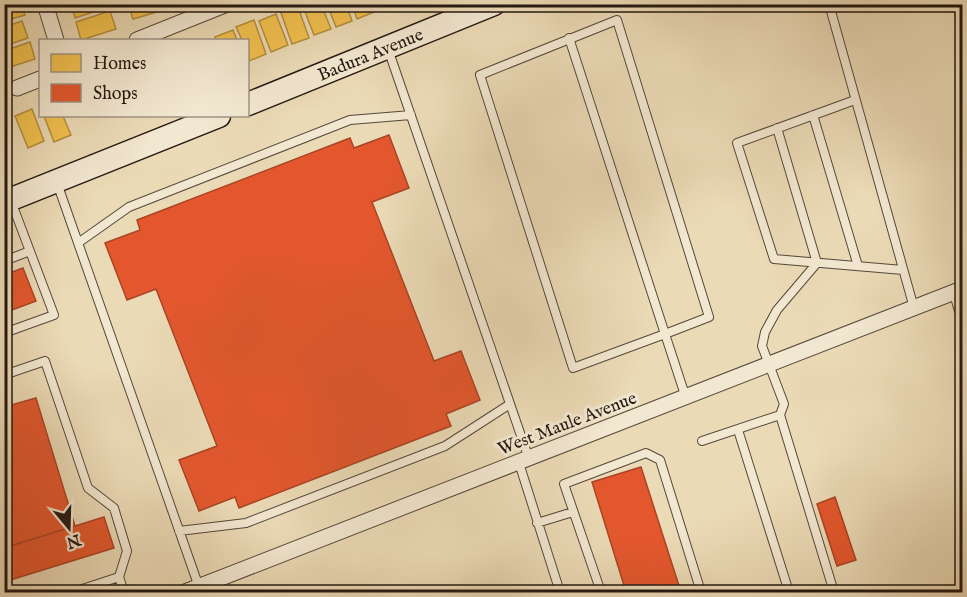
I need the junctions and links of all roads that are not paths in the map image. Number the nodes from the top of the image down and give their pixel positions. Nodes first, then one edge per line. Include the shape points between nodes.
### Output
1 (45, 4) edge
2 (227, 4) edge
3 (494, 4) edge
4 (829, 4) edge
5 (190, 11) edge
6 (569, 38) junction
7 (56, 39) edge
8 (139, 39) edge
9 (387, 48) junction
10 (39, 79) edge
11 (17, 88) dead end
12 (855, 100) junction
13 (249, 104) edge
14 (411, 115) junction
15 (813, 115) junction
16 (217, 117) edge
17 (777, 128) junction
18 (56, 182) junction
19 (8, 201) edge
20 (78, 243) junction
21 (30, 251) junction
22 (4, 261) edge
23 (817, 263) junction
24 (858, 266) junction
25 (903, 270) junction
26 (960, 290) edge
27 (914, 308) junction
28 (963, 309) edge
29 (4, 333) edge
30 (665, 334) junction
31 (769, 364) junction
32 (4, 375) edge
33 (686, 398) junction
34 (510, 404) junction
35 (780, 415) junction
36 (738, 430) junction
37 (702, 441) dead end
38 (524, 461) junction
39 (573, 512) junction
40 (537, 523) junction
41 (180, 531) junction
42 (119, 577) junction
43 (199, 587) junction
44 (73, 592) edge
45 (124, 592) edge
46 (184, 592) edge
47 (560, 592) edge
48 (601, 592) edge
49 (701, 592) edge
50 (789, 592) edge
51 (834, 592) edge

1 - 7 street
2 - 5 street
3 - 9 main road, Badura Avenue
4 - 12 lane
5 - 8 street
6 - 30 lane
6 - 30 lane via 617,20 709,317
6 - 30 lane via 480,75 573,368
9 - 13 main road, Badura Avenue
9 - 14 lane
10 - 11 street
12 - 15 lane
12 - 25 lane
14 - 20 lane via 350,120 129,207
14 - 34 lane
15 - 17 lane
15 - 24 lane
16 - 18 main road
17 - 23 lane
17 - 23 lane via 736,142 774,259
18 - 19 main road
18 - 20 lane
19 - 21 lane
20 - 41 lane
21 - 22 lane
21 - 29 lane via 54,315
23 - 24 lane
23 - 31 lane via 777,310 765,332 762,346
24 - 25 lane
25 - 27 lane
26 - 27 street, West Maule Avenue
26 - 28 street
27 - 31 street, West Maule Avenue
30 - 33 lane
31 - 33 street, West Maule Avenue
31 - 35 lane via 784,404
32 - 42 lane via 45,361 88,488 114,508 127,551
33 - 38 street, West Maule Avenue
34 - 38 lane
34 - 41 lane via 445,446 246,523
35 - 36 lane
35 - 51 lane
36 - 37 lane
36 - 50 lane
38 - 40 lane
38 - 43 street, West Maule Avenue
39 - 40 lane
39 - 48 lane
39 - 49 lane via 564,484 646,453 660,460
40 - 47 lane
41 - 43 lane
42 - 44 lane
42 - 45 lane
43 - 46 street, West Maule Avenue

